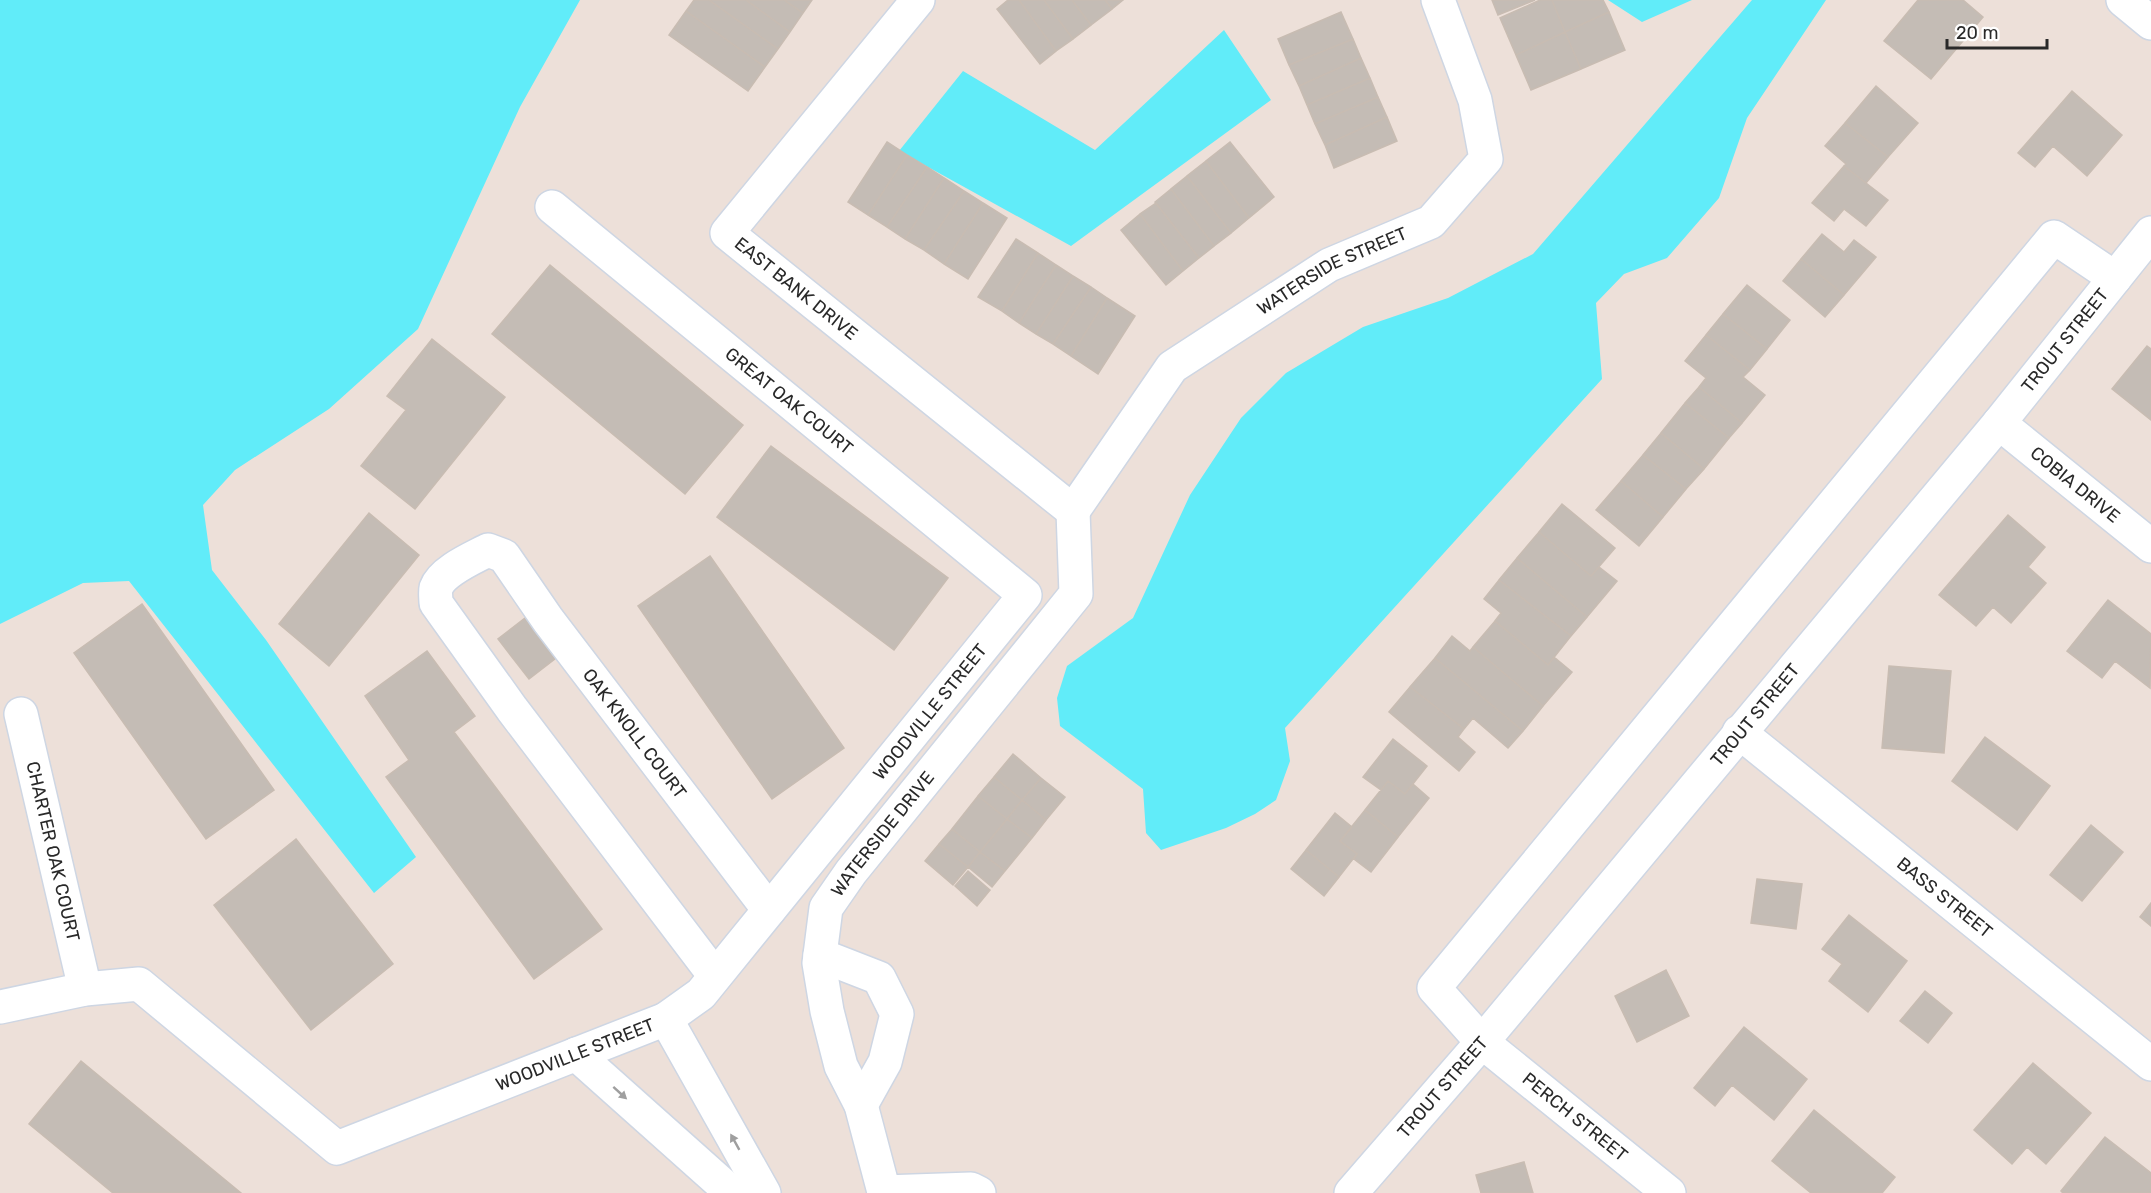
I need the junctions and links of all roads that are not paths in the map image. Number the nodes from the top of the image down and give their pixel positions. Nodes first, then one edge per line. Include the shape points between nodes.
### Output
1 (918, 0) edge
2 (1438, 0) edge
3 (2123, 0) edge
4 (2151, 23) edge
5 (552, 207) dead end
6 (2151, 233) edge
7 (2115, 278) junction
8 (1999, 423) junction
9 (1073, 511) junction
10 (2151, 546) edge
11 (1025, 594) joint
12 (21, 714) dead end
13 (1739, 732) junction
14 (769, 910) junction
15 (820, 955) junction
16 (715, 976) junction
17 (85, 989) junction
18 (0, 1007) edge
19 (666, 1019) junction
20 (1482, 1042) junction
21 (576, 1054) junction
22 (2151, 1064) edge
23 (861, 1105) junction
24 (732, 1193) edge
25 (764, 1193) edge
26 (884, 1193) edge
27 (979, 1193) edge
28 (1351, 1193) edge
29 (1669, 1193) edge

1 - 9 street, EAST BANK DRIVE via 727,233
2 - 9 street, WATERSIDE STREET via 1475,100 1486,159 1431,222 1329,265 1172,367
3 - 4 street
5 - 11 street, GREAT OAK COURT
6 - 7 street, TROUT STREET
7 - 8 street, TROUT STREET
7 - 20 street, PERCH STREET via 2054,237 1434,988
8 - 10 street, COBIA DRIVE
8 - 13 street, TROUT STREET
9 - 15 street, WATERSIDE DRIVE via 1076,594 851,872 826,908
11 - 14 street, WOODVILLE STREET
12 - 17 street, CHARTER OAK COURT
13 - 20 street, TROUT STREET
13 - 22 street, BASS STREET
14 - 16 street, WOODVILLE STREET
14 - 16 street, OAK KNOLL COURT via 548,620 504,556 488,550 444,577 436,588 436,603
15 - 23 street, WATERSIDE DRIVE via 827,1011 841,1066
15 - 23 street via 879,978 897,1014 885,1062
16 - 19 street, WOODVILLE STREET via 701,994
17 - 18 street, WOODVILLE STREET
17 - 21 street, WOODVILLE STREET via 139,984 337,1148
19 - 21 street, WOODVILLE STREET
25 -> 19 street
20 - 28 street, TROUT STREET
20 - 29 street, PERCH STREET
21 -> 24 street
23 - 26 street, WATERSIDE DRIVE
26 - 27 street via 971,1189

